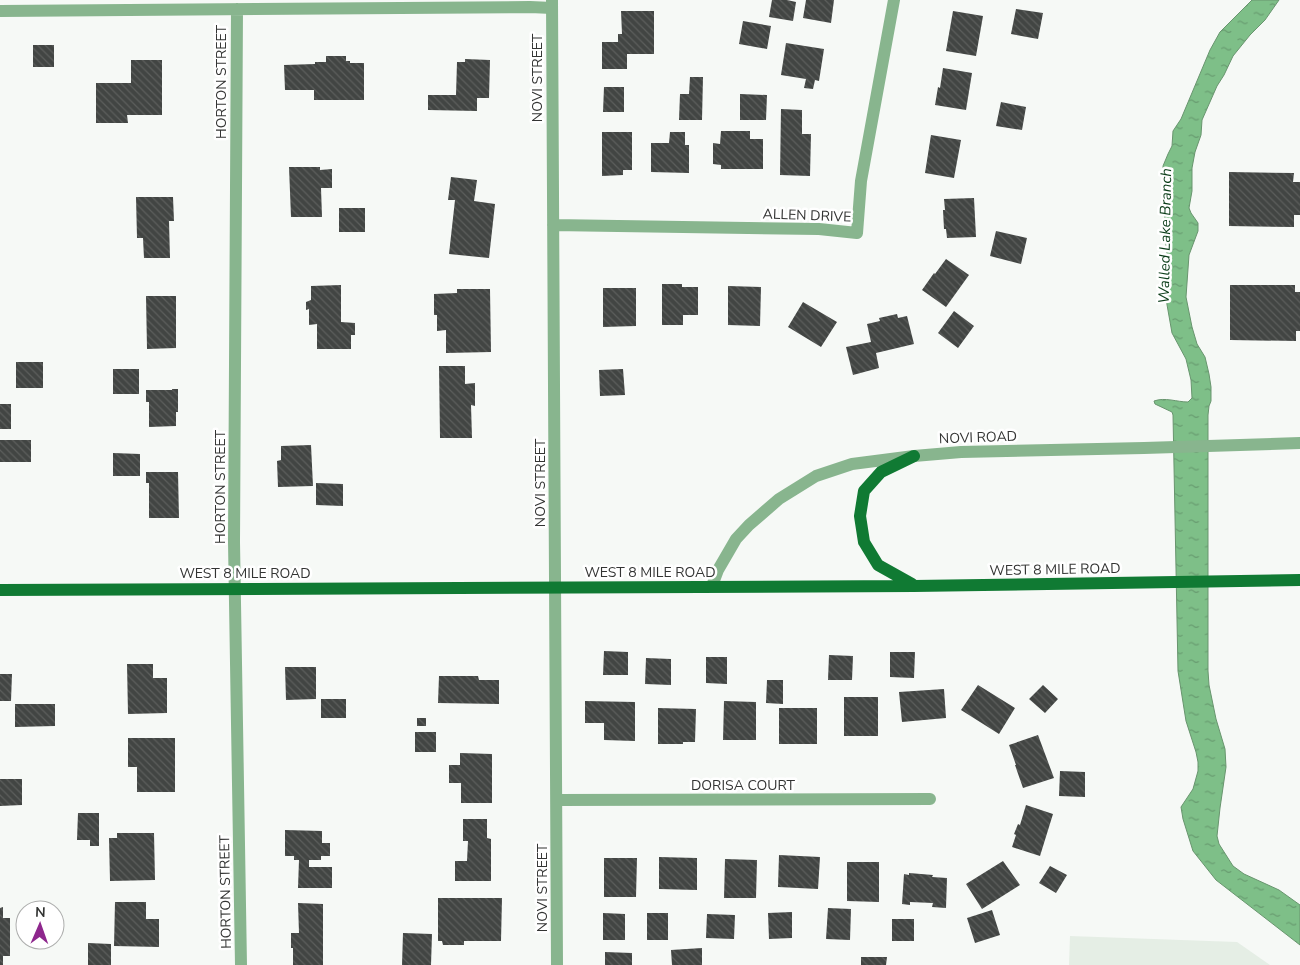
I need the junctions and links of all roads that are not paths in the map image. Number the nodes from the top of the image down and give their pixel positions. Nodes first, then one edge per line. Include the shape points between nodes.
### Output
1 (894, 0) edge
2 (552, 4) edge
3 (237, 9) junction
4 (0, 11) edge
5 (553, 225) junction
6 (1300, 443) edge
7 (914, 456) junction
8 (1300, 580) edge
9 (712, 586) junction
10 (914, 586) junction
11 (555, 587) junction
12 (235, 588) junction
13 (0, 590) edge
14 (930, 799) dead end
15 (557, 800) junction
16 (241, 965) edge
17 (557, 965) edge

1 - 5 street, ALLEN DRIVE via 861,180 857,234 818,229
2 - 3 street
2 - 5 street, NOVI STREET
3 - 4 street
3 - 12 street, HORTON STREET
5 - 11 street, NOVI STREET
6 - 7 street, NOVI ROAD
7 - 9 street, NOVI ROAD via 852,464 816,476 779,499 736,539
7 - 10 main road via 881,472 864,491 860,516 864,542 878,565
8 - 10 main road, WEST 8 MILE ROAD
9 - 10 main road, WEST 8 MILE ROAD
9 - 11 main road, WEST 8 MILE ROAD
11 - 12 main road, WEST 8 MILE ROAD
11 - 15 street, NOVI STREET
12 - 13 main road, WEST 8 MILE ROAD
12 - 16 street, HORTON STREET
14 - 15 street, DORISA COURT
15 - 17 street, NOVI STREET

